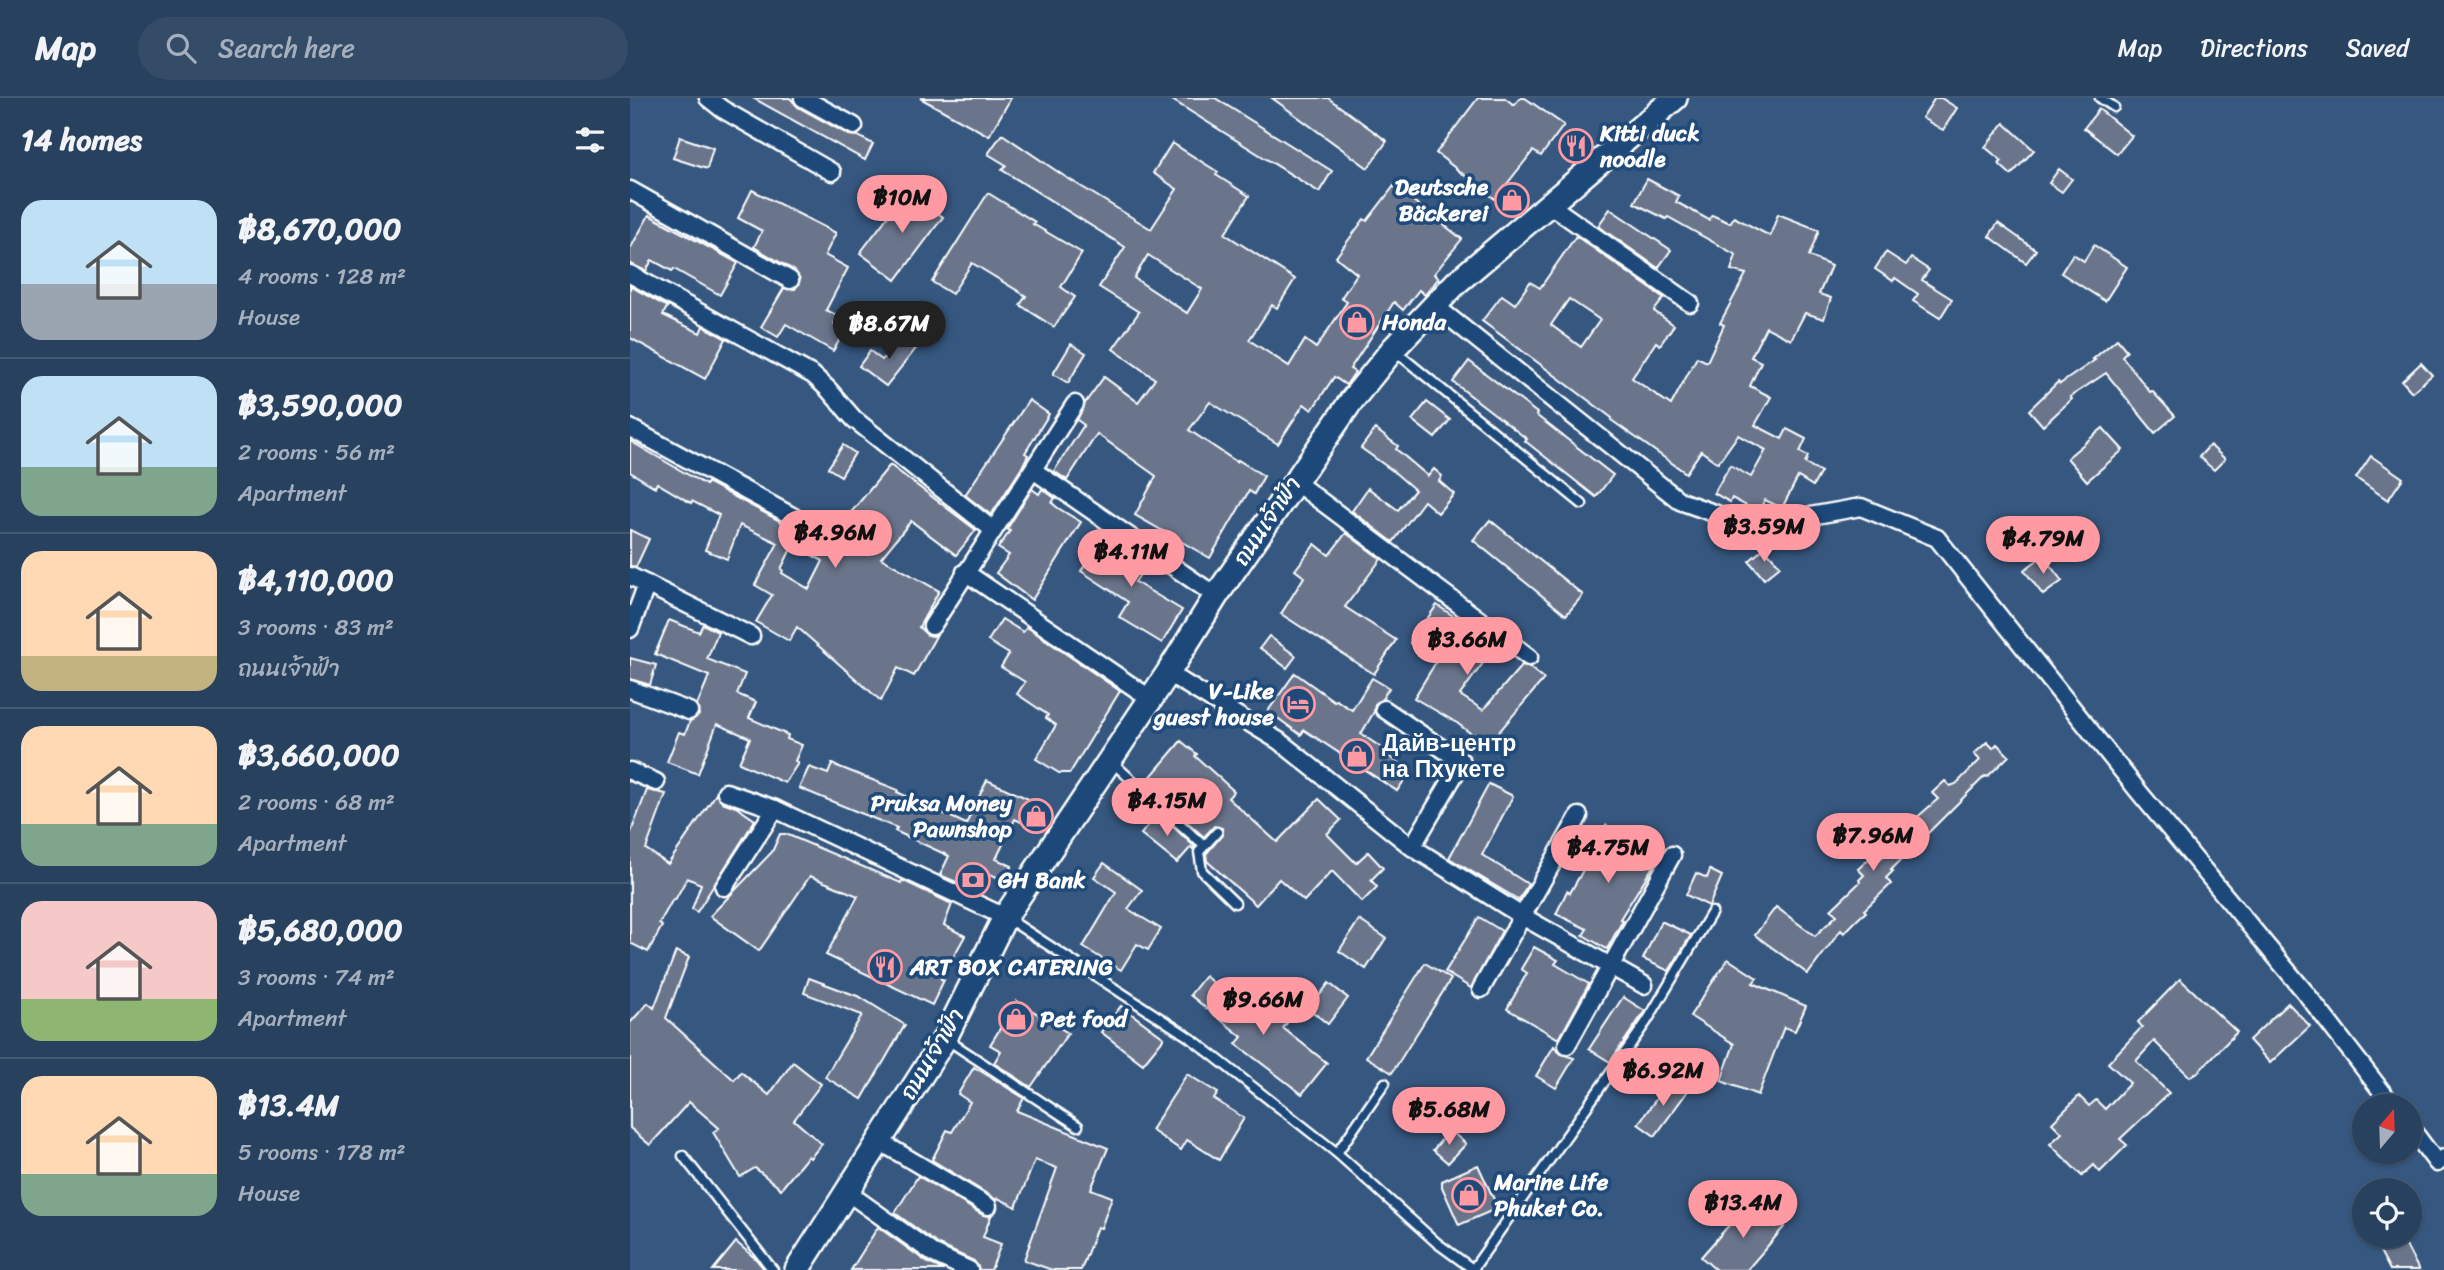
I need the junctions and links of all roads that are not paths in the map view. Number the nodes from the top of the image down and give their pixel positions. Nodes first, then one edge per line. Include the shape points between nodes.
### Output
1 (708, 98) edge
2 (803, 98) edge
3 (1675, 98) edge
4 (2100, 98) edge
5 (2115, 107) dead end
6 (854, 125) dead end
7 (832, 172) dead end
8 (630, 190) edge
9 (1550, 205) junction
10 (630, 274) edge
11 (790, 280) dead end
12 (1690, 303) dead end
13 (1434, 305) junction
14 (1393, 349) junction
15 (1075, 404) dead end
16 (630, 428) edge
17 (1033, 470) junction
18 (1294, 481) junction
19 (1582, 504) dead end
20 (794, 517) dead end
21 (993, 530) junction
22 (965, 572) junction
23 (630, 576) edge
24 (647, 584) junction
25 (1216, 596) junction
26 (932, 626) dead end
27 (630, 629) edge
28 (751, 636) dead end
29 (1529, 657) dead end
30 (1168, 673) junction
31 (630, 689) edge
32 (1151, 699) junction
33 (1384, 709) dead end
34 (689, 711) dead end
35 (1110, 760) junction
36 (630, 771) edge
37 (656, 782) dead end
38 (726, 792) dead end
39 (775, 810) junction
40 (1580, 816) dead end
41 (1217, 832) dead end
42 (1204, 846) junction
43 (1412, 847) junction
44 (1672, 855) dead end
45 (724, 887) dead end
46 (1235, 903) dead end
47 (1712, 912) dead end
48 (1522, 916) junction
49 (1005, 917) junction
50 (1610, 967) junction
51 (1644, 985) dead end
52 (1481, 989) dead end
53 (945, 1038) junction
54 (1567, 1045) dead end
55 (1385, 1083) dead end
56 (2384, 1094) edge
57 (1078, 1126) dead end
58 (879, 1141) junction
59 (2422, 1143) edge
60 (1337, 1153) junction
61 (683, 1156) dead end
62 (2444, 1158) edge
63 (846, 1192) junction
64 (988, 1206) dead end
65 (1474, 1269) edge
66 (774, 1270) edge
67 (797, 1270) edge
68 (968, 1270) edge

1 - 7 street
2 - 6 street
3 - 9 main road, ถนนเจ้าฟ้า
4 - 5 lane
8 - 11 street
9 - 12 street
9 - 13 main road, ถนนเจ้าฟ้า
10 - 21 street via 813,375 854,419
13 - 14 main road, ถนนเจ้าฟ้า
13 - 56 street via 1680,501 1736,520 1782,521 1861,507 1937,538
14 - 18 main road, ถนนเจ้าฟ้า
14 - 19 lane
15 - 17 street
16 - 20 street
17 - 21 street
17 - 25 street
18 - 25 main road, ถนนเจ้าฟ้า
18 - 29 street
21 - 22 street
22 - 26 street
22 - 32 street
23 - 24 street
24 - 27 street
24 - 28 street
25 - 30 main road, ถนนเจ้าฟ้า
30 - 32 main road, ถนนเจ้าฟ้า
30 - 43 street via 1279,741
31 - 34 street
32 - 35 main road, ถนนเจ้าฟ้า
33 - 43 street via 1462,762
35 - 42 lane
35 - 49 main road, ถนนเจ้าฟ้า
36 - 37 street
38 - 39 street
39 - 45 street
39 - 49 street
40 - 48 street
41 - 42 lane
42 - 46 lane via 1199,852 1202,871
43 - 48 street
44 - 50 street
47 - 65 lane via 1647,1021
48 - 50 street
48 - 52 street
49 - 53 main road, ถนนเจ้าฟ้า
49 - 60 lane via 1192,1039
50 - 51 street
50 - 54 street
53 - 57 lane
53 - 58 main road, ถนนเจ้าฟ้า
55 - 60 lane
58 - 63 main road, ถนนเจ้าฟ้า
58 - 64 street
59 - 62 street via 2437,1163
60 - 65 lane via 1437,1243
61 - 66 lane
63 - 67 main road, ถนนเจ้าฟ้า
63 - 68 street via 934,1254

